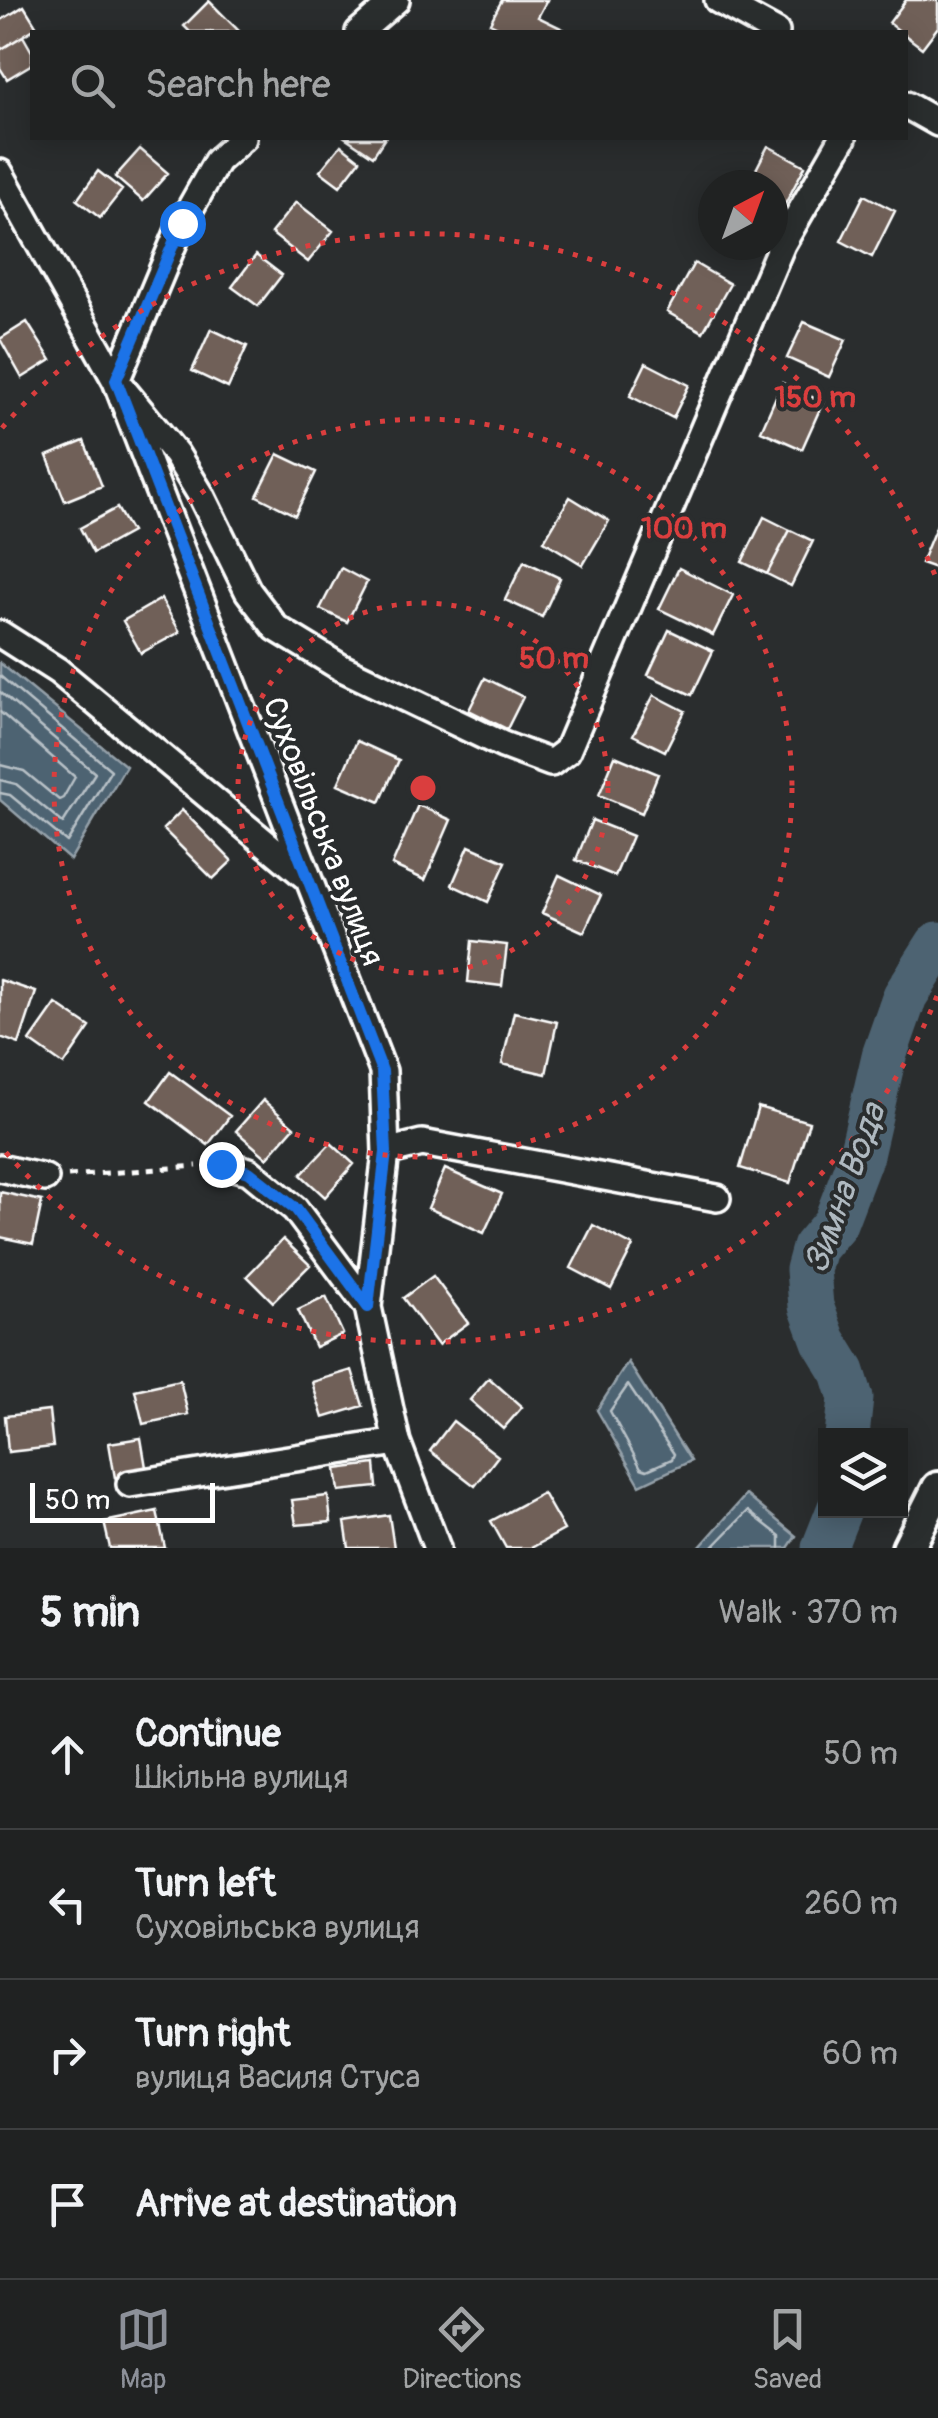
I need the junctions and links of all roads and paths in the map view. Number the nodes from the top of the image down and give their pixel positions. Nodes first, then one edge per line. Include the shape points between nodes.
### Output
1 (396, 0) edge
2 (718, 0) edge
3 (361, 30) edge
4 (772, 30) edge
5 (908, 106) edge
6 (938, 124) edge
7 (240, 140) edge
8 (842, 140) edge
9 (0, 173) edge
10 (116, 380) junction
11 (0, 634) edge
12 (307, 877) junction
13 (386, 1152) junction
14 (221, 1164) joint
15 (0, 1168) edge
16 (45, 1178) joint
17 (717, 1198) dead end
18 (368, 1307) junction
19 (397, 1442) junction
20 (130, 1484) dead end
21 (938, 1488) edge
22 (438, 1548) edge
23 (908, 1548) edge

1 - 3 street
2 - 4 street
5 - 6 street
7 - 10 street via 217,161 182,223
8 - 10 street via 782,244 567,750 550,763 356,675 276,628 248,592 176,454
9 - 10 street, Суховільська вулиця
10 - 12 street, Суховільська вулиця
11 - 12 street via 58,671
12 - 13 street, Суховільська вулиця via 382,1071
13 - 17 street via 422,1143
13 - 18 street, Суховільська вулиця
14 - 16 path
14 - 18 street via 249,1172 296,1209
15 - 16 street
18 - 19 street, Суховільська вулиця
19 - 20 street
19 - 22 street, Суховільська вулиця
21 - 23 main road

